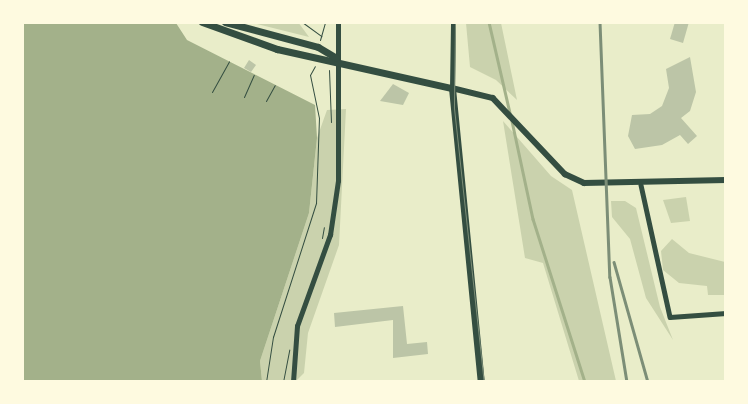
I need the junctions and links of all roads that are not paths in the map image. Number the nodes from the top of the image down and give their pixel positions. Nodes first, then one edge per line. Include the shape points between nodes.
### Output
1 (202, 22) edge
2 (225, 22) edge
3 (338, 22) edge
4 (453, 22) edge
5 (338, 59) junction
6 (452, 88) junction
7 (726, 180) edge
8 (641, 185) junction
9 (726, 313) edge
10 (292, 382) edge
11 (481, 382) edge

1 - 5 main road via 278,49
2 - 5 main road via 318,47
3 - 5 street
4 - 6 street
5 - 6 main road
5 - 10 street via 338,181 330,236 297,326
6 - 8 street via 482,92 508,112 565,174 584,183
6 - 11 main road
7 - 8 street
8 - 9 street via 670,316

